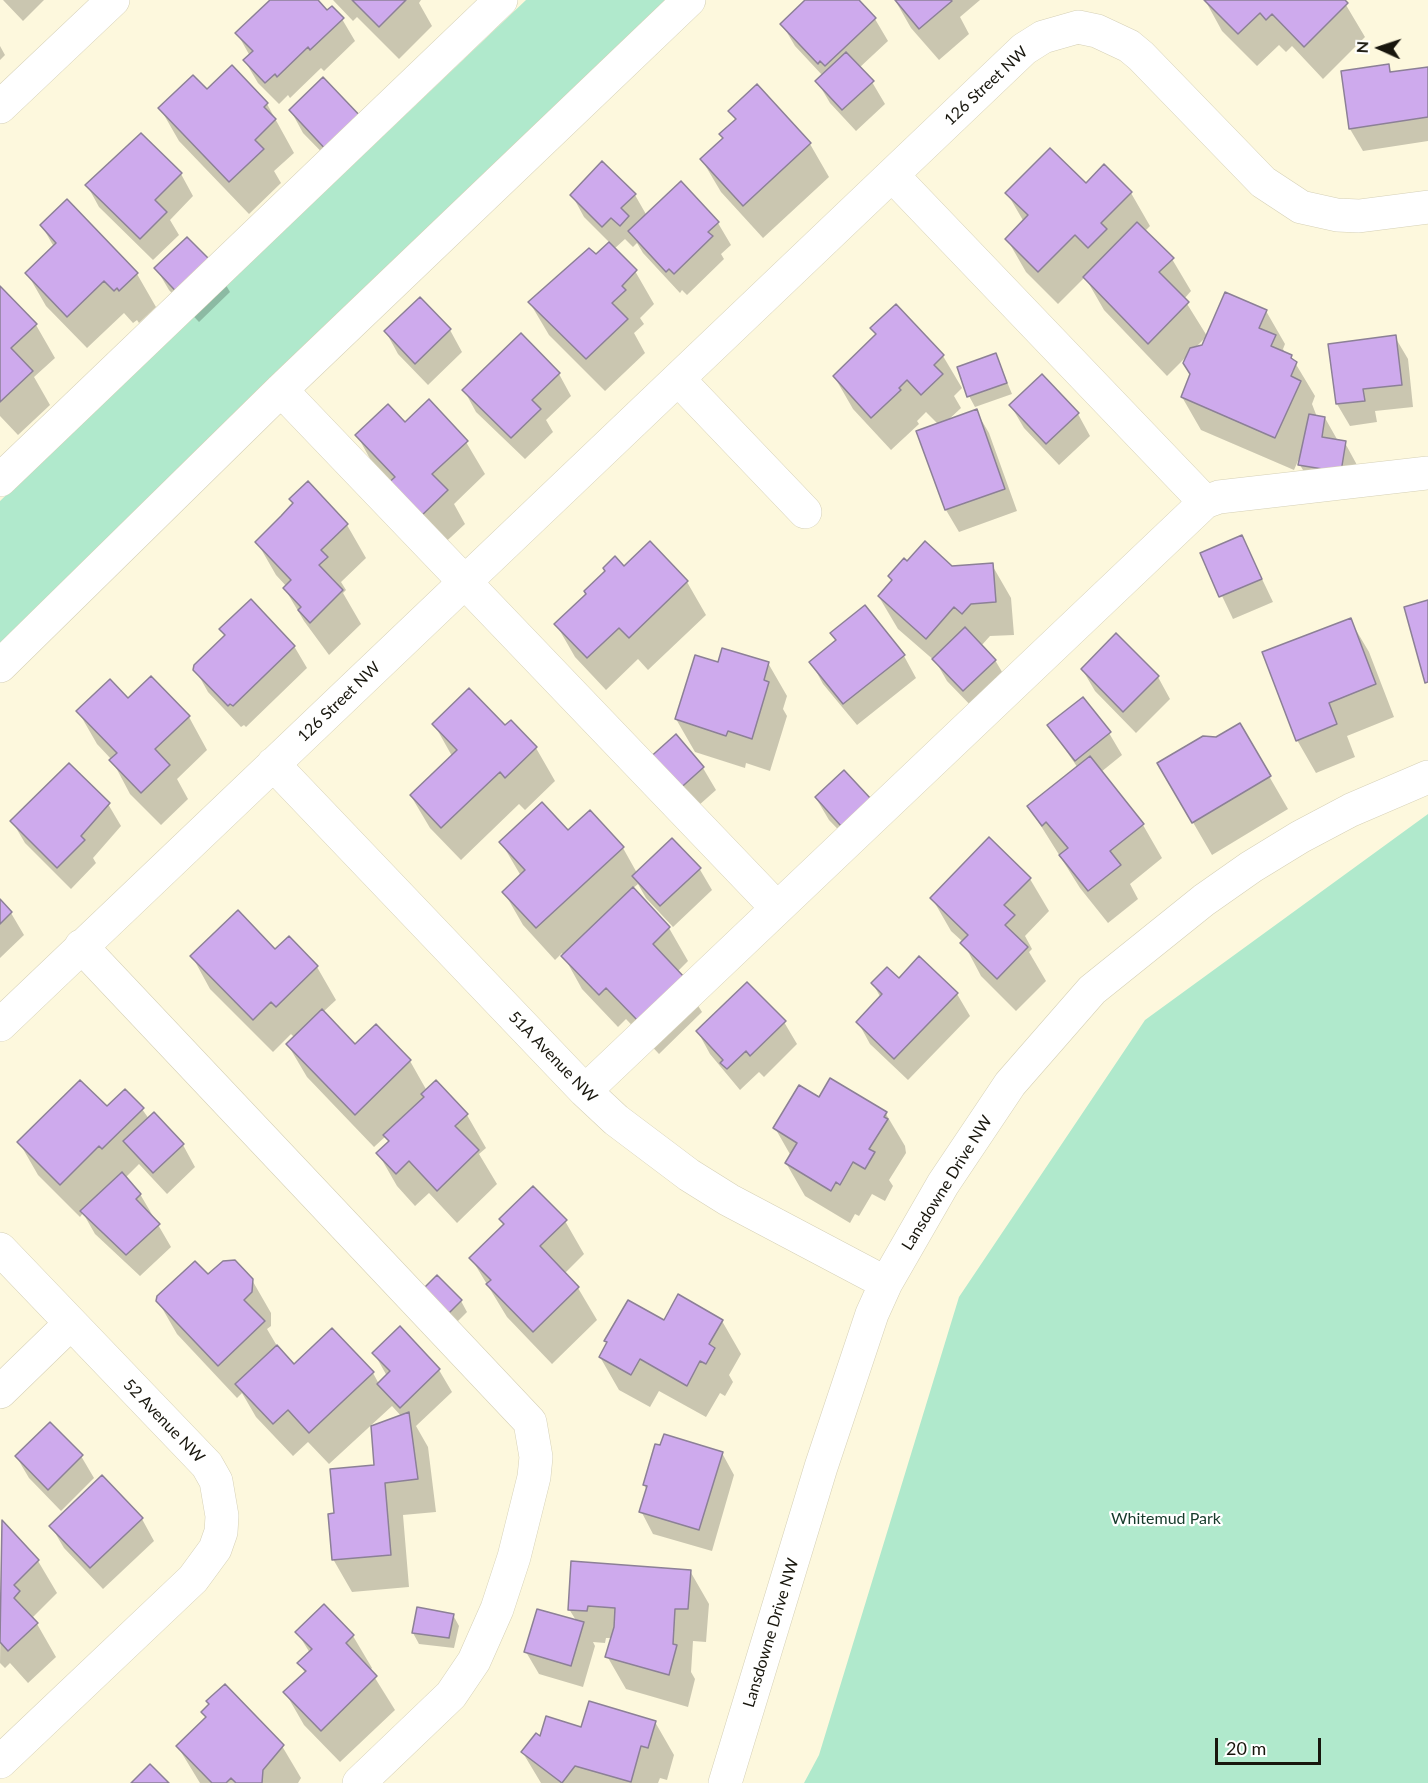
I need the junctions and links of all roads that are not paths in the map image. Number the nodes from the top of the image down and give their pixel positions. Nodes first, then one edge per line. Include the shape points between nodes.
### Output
1 (113, 0) edge
2 (501, 0) edge
3 (689, 0) edge
4 (0, 107) edge
5 (892, 175) junction
6 (1428, 207) edge
7 (679, 380) junction
8 (281, 390) junction
9 (1428, 473) edge
10 (0, 480) edge
11 (1205, 502) junction
12 (804, 512) dead end
13 (466, 580) junction
14 (0, 666) edge
15 (273, 764) junction
16 (1428, 777) edge
17 (776, 907) junction
18 (81, 946) junction
19 (0, 1025) edge
20 (585, 1091) junction
21 (0, 1249) edge
22 (886, 1283) junction
23 (70, 1324) junction
24 (0, 1392) edge
25 (0, 1762) edge
26 (360, 1783) edge
27 (724, 1783) edge

1 - 4 street
2 - 10 street
3 - 8 street
5 - 6 street, 126 Street NW via 1024,49 1043,37 1078,27 1114,37 1141,56 1263,182 1301,207 1359,216
5 - 7 street, 126 Street NW
5 - 11 street
7 - 12 street
7 - 13 street, 126 Street NW
8 - 13 street
8 - 14 street
9 - 11 street via 1219,497
11 - 17 street
13 - 15 street, 126 Street NW
13 - 17 street
15 - 18 street, 126 Street NW
15 - 20 street, 51A Avenue NW
16 - 22 street, Lansdowne Drive NW via 1351,810 1251,867 1160,933 1092,990 1010,1084 943,1184
17 - 20 street
18 - 19 street, 126 Street NW
18 - 26 street via 530,1422 536,1457 534,1477 514,1557 474,1661 451,1695
20 - 22 street, 51A Avenue NW via 616,1120 689,1175 755,1215
21 - 23 street, 52 Avenue NW
22 - 27 street, Lansdowne Drive NW via 849,1379
23 - 24 street
23 - 25 street, 52 Avenue NW via 207,1465 221,1500 221,1532 215,1549 193,1579

